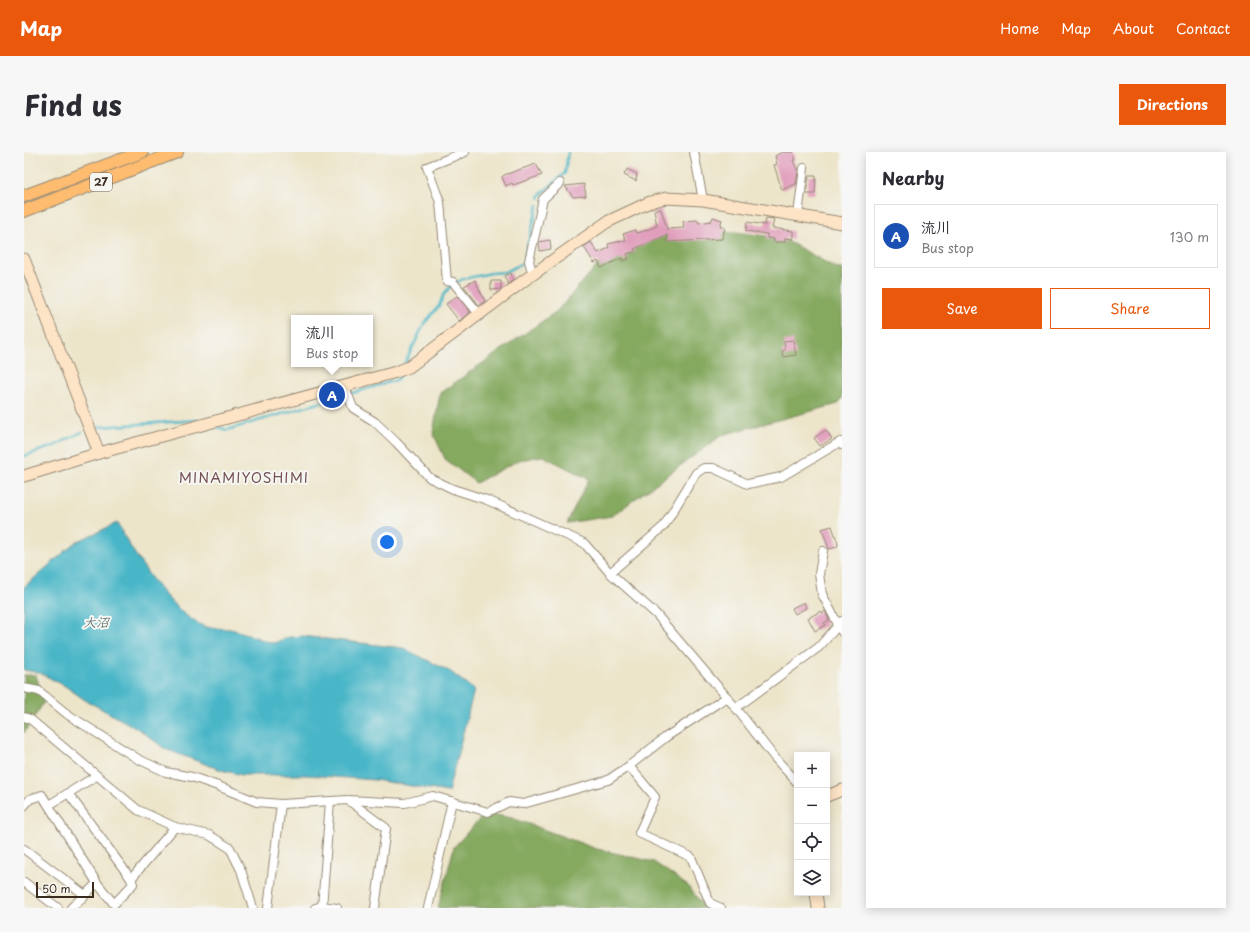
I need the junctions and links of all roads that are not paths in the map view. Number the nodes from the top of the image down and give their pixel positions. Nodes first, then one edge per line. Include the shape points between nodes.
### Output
1 (142, 152) edge
2 (178, 152) edge
3 (465, 152) edge
4 (694, 152) edge
5 (804, 168) dead end
6 (560, 183) dead end
7 (24, 196) edge
8 (703, 200) junction
9 (24, 211) edge
10 (798, 215) junction
11 (842, 223) edge
12 (24, 258) edge
13 (533, 275) junction
14 (480, 315) junction
15 (345, 387) junction
16 (842, 445) edge
17 (99, 454) junction
18 (24, 476) edge
19 (823, 551) dead end
20 (610, 573) junction
21 (841, 626) edge
22 (24, 688) edge
23 (727, 697) junction
24 (736, 708) junction
25 (24, 717) edge
26 (629, 766) junction
27 (96, 776) junction
28 (794, 779) edge
29 (842, 790) edge
30 (68, 793) junction
31 (830, 795) edge
32 (348, 800) junction
33 (330, 801) junction
34 (452, 801) junction
35 (281, 804) junction
36 (49, 805) junction
37 (24, 806) edge
38 (175, 827) junction
39 (24, 849) edge
40 (131, 879) junction
41 (24, 882) edge
42 (97, 883) junction
43 (85, 895) junction
44 (816, 896) edge
45 (320, 907) edge
46 (58, 908) edge
47 (71, 908) edge
48 (253, 908) edge
49 (268, 908) edge
50 (337, 908) edge
51 (375, 908) edge
52 (428, 908) edge
53 (720, 908) edge
54 (818, 908) edge

1 - 7 main road, 27
2 - 9 main road, 27
3 - 14 street via 427,167 440,202 447,281 453,282
4 - 8 street
5 - 10 street
6 - 13 street via 544,199 529,262
8 - 10 street
8 - 13 street via 666,198 631,209 607,222
10 - 11 street
12 - 17 street
13 - 14 street
14 - 15 street via 409,367
15 - 17 street
15 - 20 street via 353,408 375,422 430,478 584,543
16 - 20 street via 840,442 781,477 748,484 713,468 704,468 696,473 664,526
17 - 18 street
19 - 21 street via 820,574 822,594
20 - 23 street via 656,614
21 - 24 street via 819,647
22 - 35 street via 39,691 67,714 115,746 166,772 198,779 257,802
23 - 24 street
23 - 26 street via 666,737
24 - 28 street
25 - 27 street via 30,719
26 - 34 street via 608,780 523,804 509,802 488,812
26 - 53 street via 655,797 639,833 692,857 710,903
27 - 30 street
27 - 38 street via 138,810
29 - 31 street
30 - 36 street
30 - 40 street
32 - 33 street
32 - 34 street via 405,803 433,796
32 - 51 street via 386,828
33 - 35 street
33 - 45 street
34 - 52 street
35 - 49 street
36 - 37 street via 42,795 30,799
36 - 42 street
38 - 40 street
38 - 48 street via 209,835 230,848
39 - 43 street
40 - 42 street via 133,884 114,904
41 - 46 street
42 - 43 street
43 - 47 street
44 - 54 street
45 - 50 street

